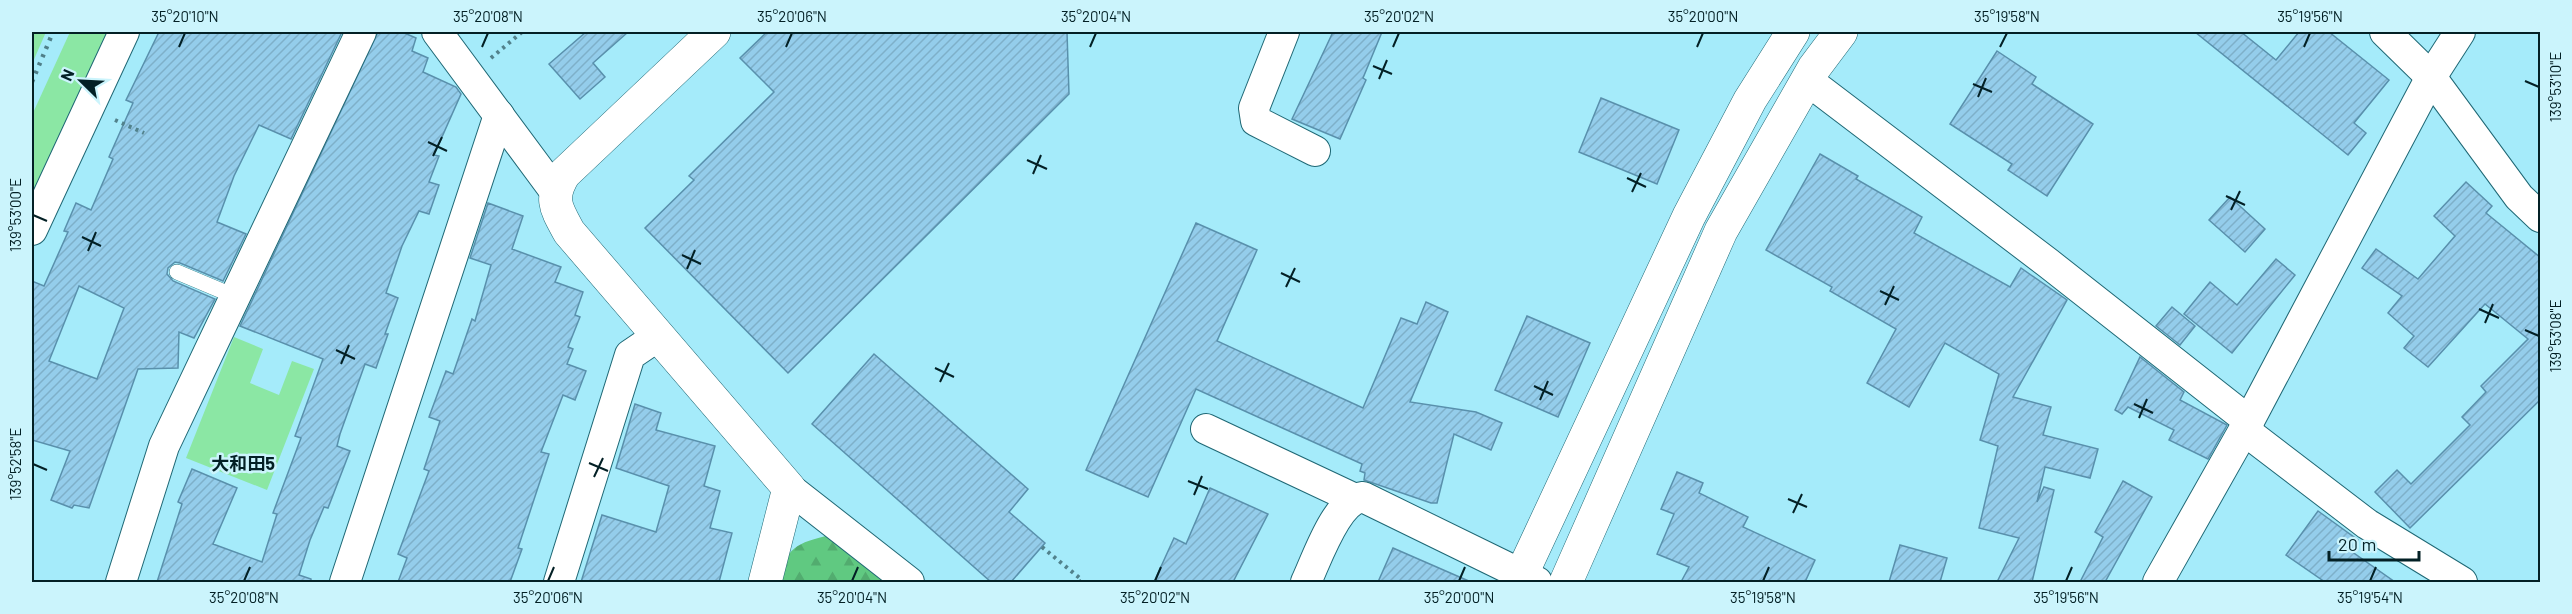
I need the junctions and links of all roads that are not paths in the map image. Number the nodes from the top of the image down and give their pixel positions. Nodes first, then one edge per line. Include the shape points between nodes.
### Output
1 (124, 32) edge
2 (361, 32) edge
3 (437, 32) edge
4 (714, 32) edge
5 (1284, 32) edge
6 (1794, 32) edge
7 (1841, 32) edge
8 (2385, 32) edge
9 (2460, 32) edge
10 (2431, 77) junction
11 (1807, 80) junction
12 (499, 115) junction
13 (1315, 151) dead end
14 (554, 190) junction
15 (2541, 217) edge
16 (32, 230) edge
17 (177, 272) dead end
18 (234, 296) junction
19 (658, 336) junction
20 (2247, 425) junction
21 (1206, 429) dead end
22 (789, 488) junction
23 (1353, 498) junction
24 (1526, 580) edge
25 (121, 582) edge
26 (345, 582) edge
27 (559, 582) edge
28 (765, 582) edge
29 (909, 582) edge
30 (1306, 582) edge
31 (1566, 582) edge
32 (2158, 582) edge
33 (2462, 582) edge

1 - 16 street
2 - 18 street
3 - 12 street
4 - 14 street via 564,174
5 - 13 street via 1254,117
6 - 24 street via 1750,100 1689,216
7 - 11 street
8 - 10 street
9 - 10 street
10 - 15 street via 2519,197
10 - 20 street
11 - 20 street via 2049,263
11 - 31 street via 1721,231
12 - 14 street
12 - 26 street
14 - 19 street via 556,208 569,232
17 - 18 lane
18 - 25 street via 164,446
19 - 22 street
19 - 27 street via 630,355
20 - 32 street
20 - 33 street via 2367,524
21 - 23 street
22 - 28 street
22 - 29 street
23 - 24 street via 1363,496
23 - 30 street via 1341,509

